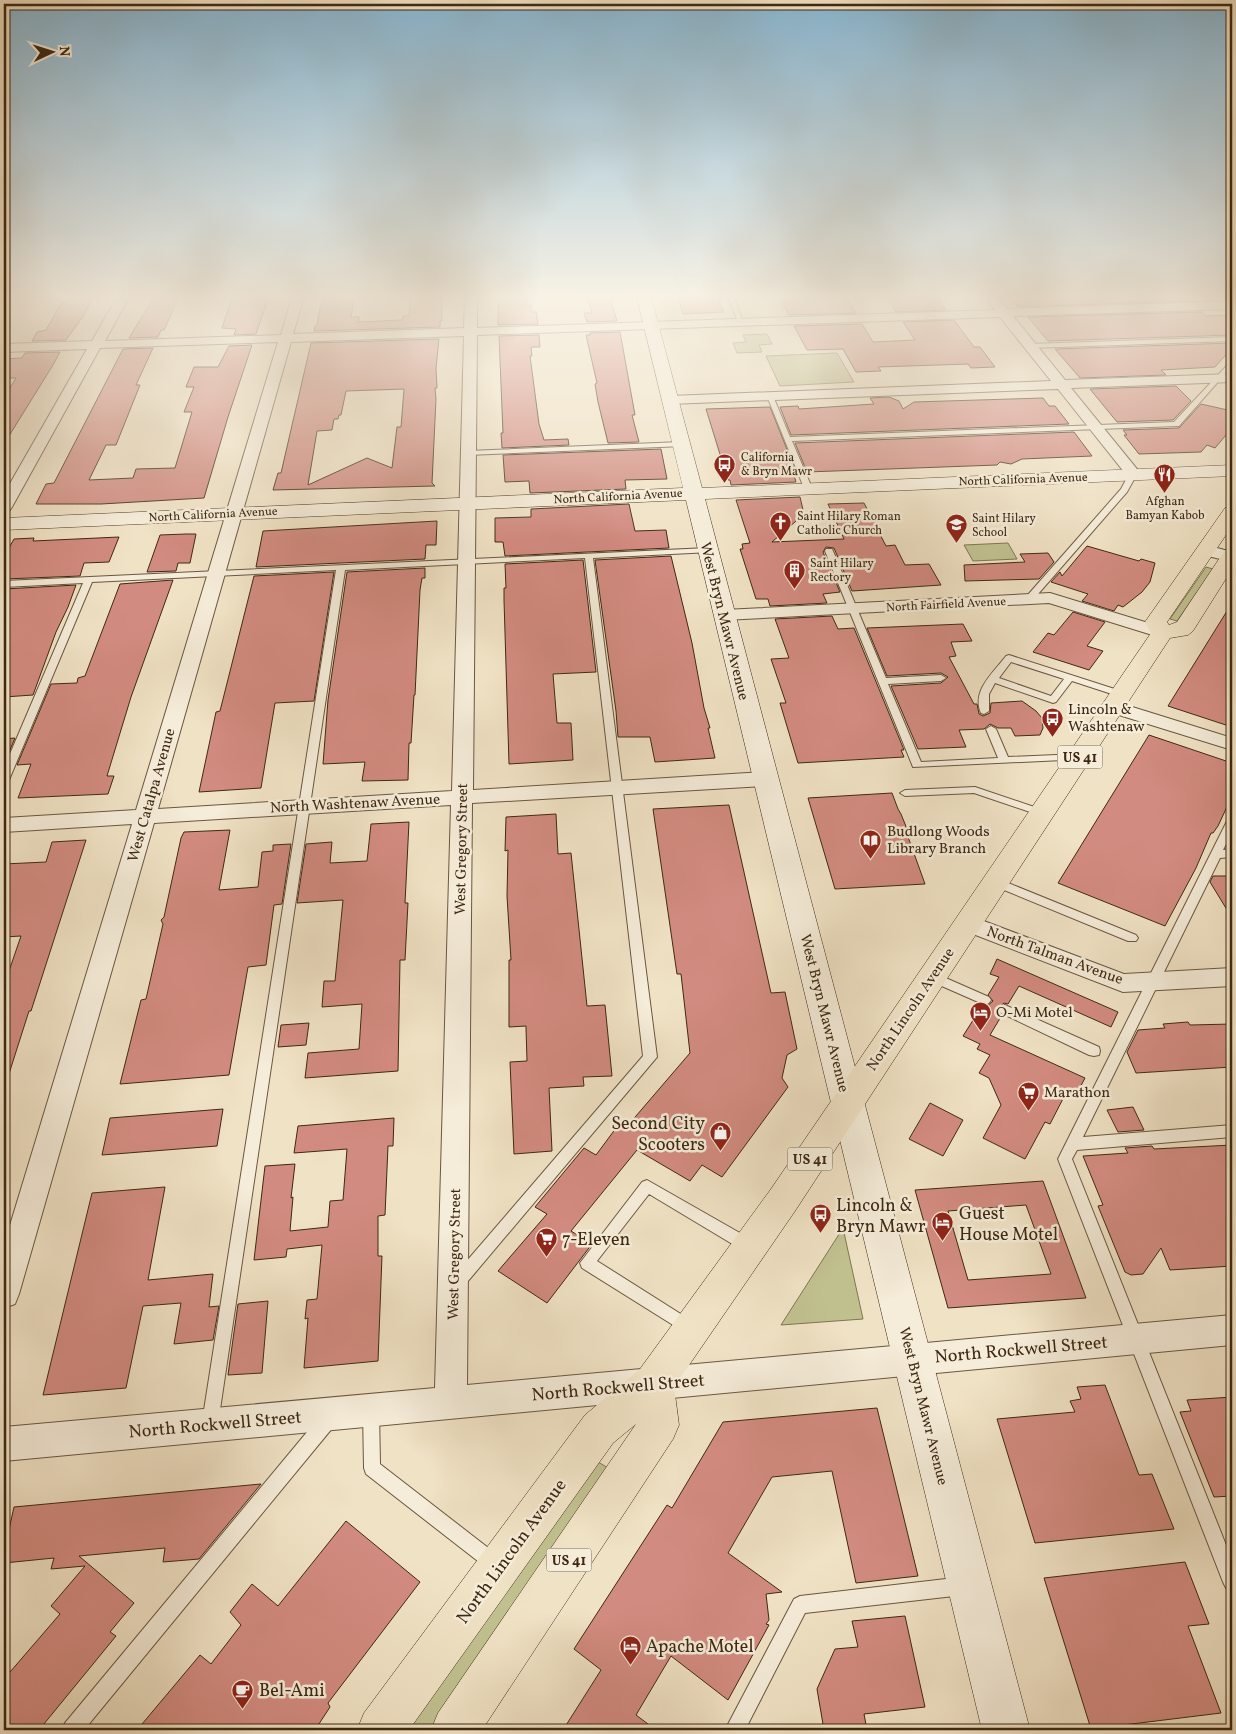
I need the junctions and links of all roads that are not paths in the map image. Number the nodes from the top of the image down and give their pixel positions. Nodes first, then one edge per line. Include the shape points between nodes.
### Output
1 (77, 378) edge
2 (274, 378) edge
3 (469, 378) edge
4 (664, 378) edge
5 (1056, 378) edge
6 (1226, 378) edge
7 (1061, 384) junction
8 (770, 396) junction
9 (670, 400) junction
10 (1095, 427) junction
11 (788, 439) junction
12 (681, 444) junction
13 (468, 453) junction
14 (1232, 470) edge
15 (1133, 474) junction
16 (808, 488) junction
17 (693, 493) junction
18 (467, 503) junction
19 (4, 507) edge
20 (1232, 512) edge
21 (234, 513) junction
22 (4, 524) edge
23 (708, 550) junction
24 (1206, 550) junction
25 (829, 551) dead end
26 (590, 556) junction
27 (1232, 556) edge
28 (466, 562) junction
29 (341, 568) junction
30 (216, 574) junction
31 (89, 580) junction
32 (4, 584) edge
33 (1029, 600) junction
34 (854, 608) junction
35 (724, 615) junction
36 (1162, 633) junction
37 (941, 678) dead end
38 (1070, 678) junction
39 (994, 679) junction
40 (883, 681) junction
41 (1117, 701) junction
42 (984, 711) dead end
43 (991, 729) dead end
44 (1232, 744) edge
45 (1080, 757) junction
46 (1004, 761) junction
47 (765, 779) junction
48 (4, 780) edge
49 (618, 788) junction
50 (905, 793) dead end
51 (462, 797) junction
52 (304, 806) junction
53 (1042, 813) junction
54 (145, 816) junction
55 (1232, 821) edge
56 (4, 825) edge
57 (1232, 853) edge
58 (1216, 854) junction
59 (996, 882) junction
60 (968, 923) junction
61 (1132, 938) dead end
62 (932, 976) junction
63 (1232, 977) edge
64 (1152, 982) junction
65 (985, 1000) dead end
66 (1005, 1010) dead end
67 (1094, 1051) dead end
68 (848, 1102) junction
69 (1232, 1131) edge
70 (1073, 1144) junction
71 (750, 1246) junction
72 (453, 1288) junction
73 (4, 1294) edge
74 (692, 1330) junction
75 (1232, 1330) edge
76 (1136, 1338) junction
77 (912, 1359) junction
78 (654, 1383) junction
79 (450, 1402) junction
80 (371, 1410) junction
81 (334, 1413) junction
82 (210, 1424) junction
83 (4, 1444) edge
84 (499, 1567) junction
85 (1232, 1582) edge
86 (970, 1585) junction
87 (72, 1730) edge
88 (381, 1730) edge
89 (455, 1730) edge
90 (734, 1730) edge
91 (1006, 1730) edge

1 - 19 street
2 - 21 street, West Catalpa Avenue
3 - 13 street, West Gregory Street
4 - 9 street, West Bryn Mawr Avenue
5 - 7 street
6 - 7 street
6 - 10 lane via 1176,424
7 - 8 street
7 - 10 street
8 - 9 street
8 - 11 lane
9 - 12 street, West Bryn Mawr Avenue
10 - 11 lane
10 - 15 street
11 - 16 lane
12 - 13 lane
12 - 17 street, West Bryn Mawr Avenue
13 - 18 street, West Gregory Street
14 - 15 street, North California Avenue
15 - 16 street, North California Avenue
15 - 33 lane via 1124,490
16 - 17 street, North California Avenue
17 - 18 street, North California Avenue
17 - 23 street, West Bryn Mawr Avenue
18 - 21 street, North California Avenue
18 - 28 street, West Gregory Street
20 - 24 main road
21 - 22 street, North California Avenue
21 - 30 street, West Catalpa Avenue
23 - 26 lane
23 - 35 street, West Bryn Mawr Avenue
24 - 27 street
24 - 36 main road via 1156,622
25 - 34 lane
26 - 28 lane
26 - 49 lane
27 - 36 main road via 1185,626
28 - 29 lane
28 - 51 street, West Gregory Street
29 - 30 lane
29 - 52 lane
30 - 31 lane
30 - 54 street, West Catalpa Avenue
31 - 32 lane
31 - 48 lane
33 - 34 street, North Fairfield Avenue
33 - 36 street, North Fairfield Avenue via 1050,598
34 - 35 street, North Fairfield Avenue
34 - 40 lane
35 - 47 street, West Bryn Mawr Avenue
36 - 41 main road, North Lincoln Avenue / US 41
37 - 40 lane
38 - 39 lane via 1009,658
38 - 39 lane via 1053,700
38 - 41 lane
39 - 42 lane via 982,696
40 - 46 lane via 917,765
41 - 44 street
41 - 45 main road, North Lincoln Avenue / US 41
43 - 46 lane
45 - 46 lane
45 - 53 main road, North Lincoln Avenue / US 41
47 - 49 street, North Washtenaw Avenue
47 - 68 street, West Bryn Mawr Avenue
49 - 51 street, North Washtenaw Avenue
49 - 72 lane via 650,1057
50 - 53 lane via 975,790
51 - 52 street, North Washtenaw Avenue
51 - 72 street, West Gregory Street
52 - 54 street, North Washtenaw Avenue
52 - 82 lane
53 - 59 main road, North Lincoln Avenue / US 41
54 - 56 street, North Washtenaw Avenue
54 - 73 street, West Catalpa Avenue
55 - 58 lane
57 - 58 lane
58 - 64 lane
59 - 60 main road, North Lincoln Avenue / US 41
59 - 61 lane
60 - 62 main road, North Lincoln Avenue / US 41
60 - 64 street, North Talman Avenue via 1122,983
62 - 65 lane
62 - 68 main road, North Lincoln Avenue / US 41
63 - 64 street, North Talman Avenue
64 - 70 lane
66 - 67 lane
68 - 71 main road, North Lincoln Avenue / US 41
68 - 77 street, West Bryn Mawr Avenue
69 - 70 lane
70 - 76 lane via 1065,1158
71 - 74 main road, North Lincoln Avenue / US 41
71 - 74 lane via 647,1186 587,1263
72 - 79 street, West Gregory Street
74 - 78 main road, North Lincoln Avenue / US 41
75 - 76 street, North Rockwell Street
76 - 77 street, North Rockwell Street
76 - 85 lane
77 - 78 street, North Rockwell Street
77 - 86 street, West Bryn Mawr Avenue
78 - 79 street, North Rockwell Street
78 - 84 main road, North Lincoln Avenue / US 41 via 599,1429
78 - 89 main road, US 41 via 659,1425
79 - 80 street, North Rockwell Street
80 - 81 street, North Rockwell Street
80 - 84 lane via 372,1468
81 - 82 street, North Rockwell Street
81 - 87 lane
82 - 83 street, North Rockwell Street
84 - 88 main road, North Lincoln Avenue / US 41
86 - 90 lane via 800,1605
86 - 91 street, West Bryn Mawr Avenue

